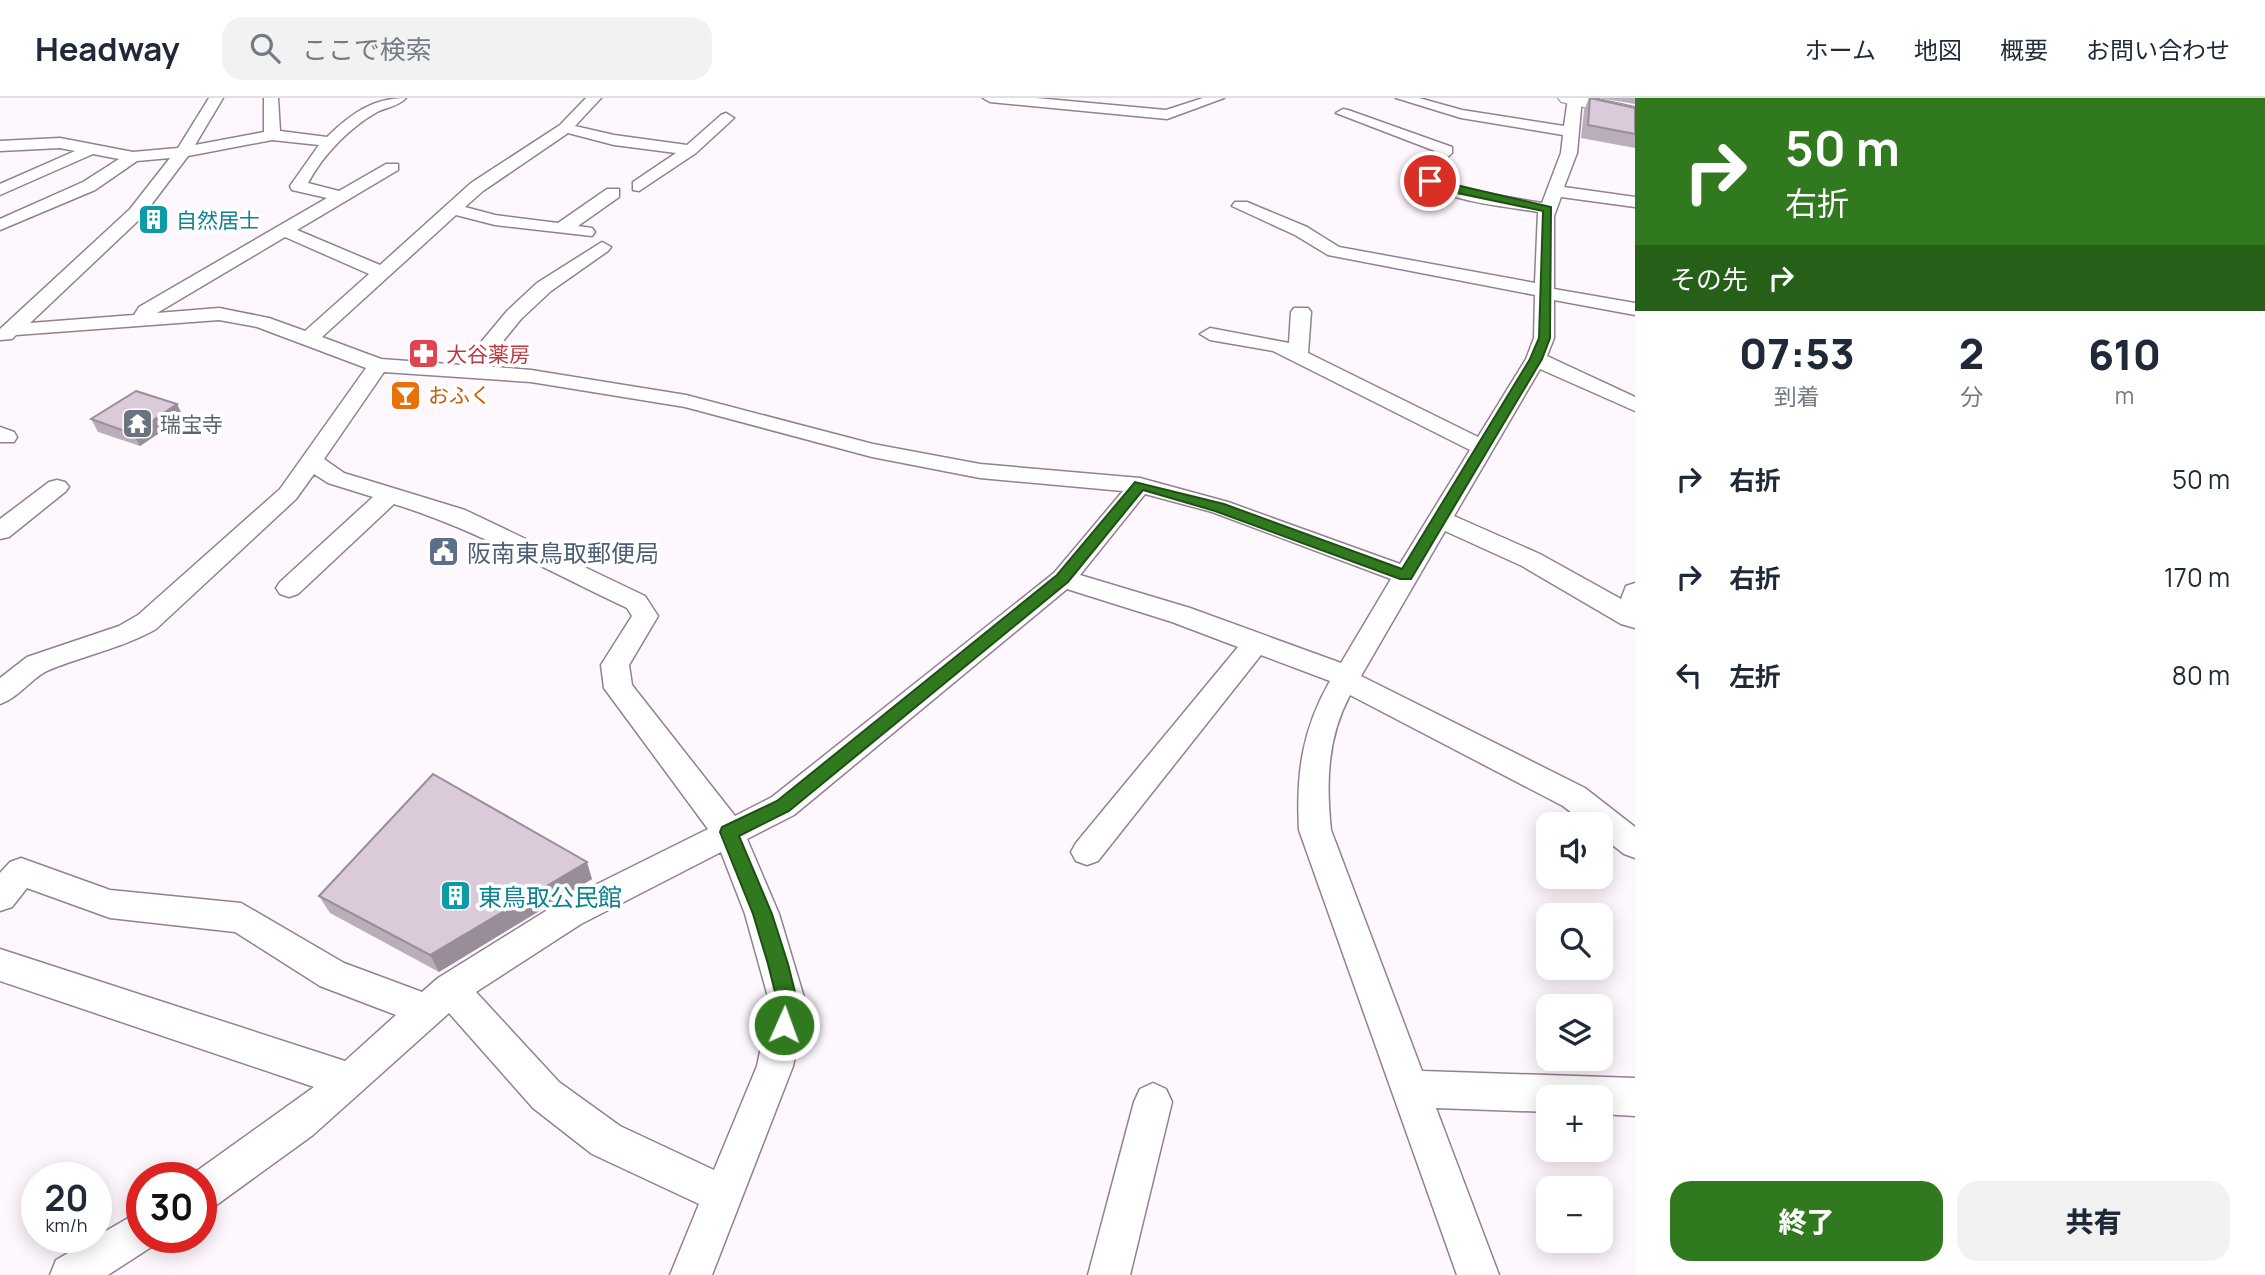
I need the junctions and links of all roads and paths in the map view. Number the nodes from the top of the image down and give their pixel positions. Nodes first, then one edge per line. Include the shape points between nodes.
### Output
1 (216, 98) edge
2 (271, 98) edge
3 (400, 98) edge
4 (594, 98) edge
5 (990, 98) edge
6 (1117, 98) edge
7 (1217, 98) edge
8 (1403, 98) edge
9 (1572, 98) edge
10 (1343, 113) dead end
11 (1635, 113) edge
12 (1163, 115) junction
13 (726, 118) dead end
14 (565, 128) junction
15 (1572, 132) junction
16 (272, 135) junction
17 (329, 142) junction
18 (0, 146) edge
19 (94, 148) junction
20 (690, 150) junction
21 (183, 152) junction
22 (133, 158) junction
23 (392, 167) dead end
24 (639, 186) dead end
25 (6, 187) edge
26 (1555, 191) junction
27 (613, 194) dead end
28 (342, 197) junction
29 (61, 200) junction
30 (1635, 202) edge
31 (1241, 206) dead end
32 (452, 209) junction
33 (1548, 209) junction
34 (0, 225) edge
35 (563, 228) junction
36 (285, 231) junction
37 (586, 232) dead end
38 (602, 247) dead end
39 (383, 272) junction
40 (1545, 292) junction
41 (1635, 309) edge
42 (1301, 312) dead end
43 (139, 321) junction
44 (1210, 334) dead end
45 (3, 337) edge
46 (307, 340) junction
47 (1298, 356) junction
48 (1536, 359) junction
49 (378, 365) junction
50 (468, 371) junction
51 (1635, 405) edge
52 (1483, 448) junction
53 (312, 462) junction
54 (1140, 485) junction
55 (57, 487) dead end
56 (390, 495) junction
57 (1440, 519) junction
58 (0, 531) edge
59 (1405, 575) junction
60 (1063, 579) junction
61 (289, 588) dead end
62 (1633, 609) edge
63 (1257, 642) junction
64 (1347, 679) junction
65 (0, 693) edge
66 (729, 832) junction
67 (1635, 845) edge
68 (1087, 852) dead end
69 (0, 897) edge
70 (0, 965) edge
71 (438, 1000) junction
72 (350, 1081) junction
73 (1411, 1089) junction
74 (1635, 1097) edge
75 (1153, 1102) dead end
76 (217, 1181) edge
77 (723, 1195) junction
78 (126, 1240) edge
79 (71, 1275) edge
80 (691, 1275) edge
81 (1109, 1275) edge
82 (1478, 1275) edge

1 - 21 street
2 - 16 street
3 - 17 street via 379,105
4 - 14 street
5 - 12 street
6 - 12 street via 1154,103
7 - 12 street
8 - 15 street via 1461,114
9 - 11 main road
9 - 15 street
10 - 33 street via 1446,150 1420,174 1430,181
13 - 20 street
14 - 20 street
14 - 32 street
15 - 26 street
16 - 17 street
16 - 21 street
17 - 28 street via 298,186
18 - 19 street via 60,143
19 - 22 street
19 - 25 street
20 - 24 street
21 - 22 street
21 - 45 street via 136,213
22 - 29 street
23 - 28 street
25 - 29 street
26 - 30 street
26 - 33 street
27 - 35 street
28 - 36 street
29 - 34 street
31 - 40 street via 1334,251
32 - 35 street via 495,220
32 - 39 street
33 - 40 street
35 - 37 street
36 - 39 street
36 - 43 street via 146,311
38 - 50 street via 544,287
39 - 46 street
40 - 41 street
40 - 48 street via 1544,338
42 - 47 street
43 - 45 street
43 - 46 street via 219,314 262,322
44 - 47 street via 1279,346
46 - 49 street
47 - 52 street
48 - 51 street
48 - 52 street
49 - 50 street
49 - 53 street
50 - 54 street via 531,376 686,401 872,450 980,471
52 - 57 street
53 - 56 street via 336,478
53 - 65 street via 288,494 147,622 37,664
54 - 59 street via 1220,508
54 - 60 street
55 - 58 street
56 - 61 street
56 - 66 street via 456,516 636,602 645,616 615,665 618,688
57 - 59 street
57 - 62 street
59 - 64 street
60 - 63 street
60 - 66 street via 783,806
63 - 64 street
63 - 68 street
64 - 67 street via 1574,797
64 - 73 street via 1323,723 1314,758 1315,830
66 - 71 street via 569,914
66 - 77 street via 762,914 788,1004 775,1066
69 - 71 street via 21,872 110,904 241,918 332,975
70 - 72 street
71 - 72 street
71 - 77 street via 546,1095 606,1140
72 - 76 street
73 - 74 street
73 - 82 street
75 - 81 street
77 - 80 street
78 - 79 street

